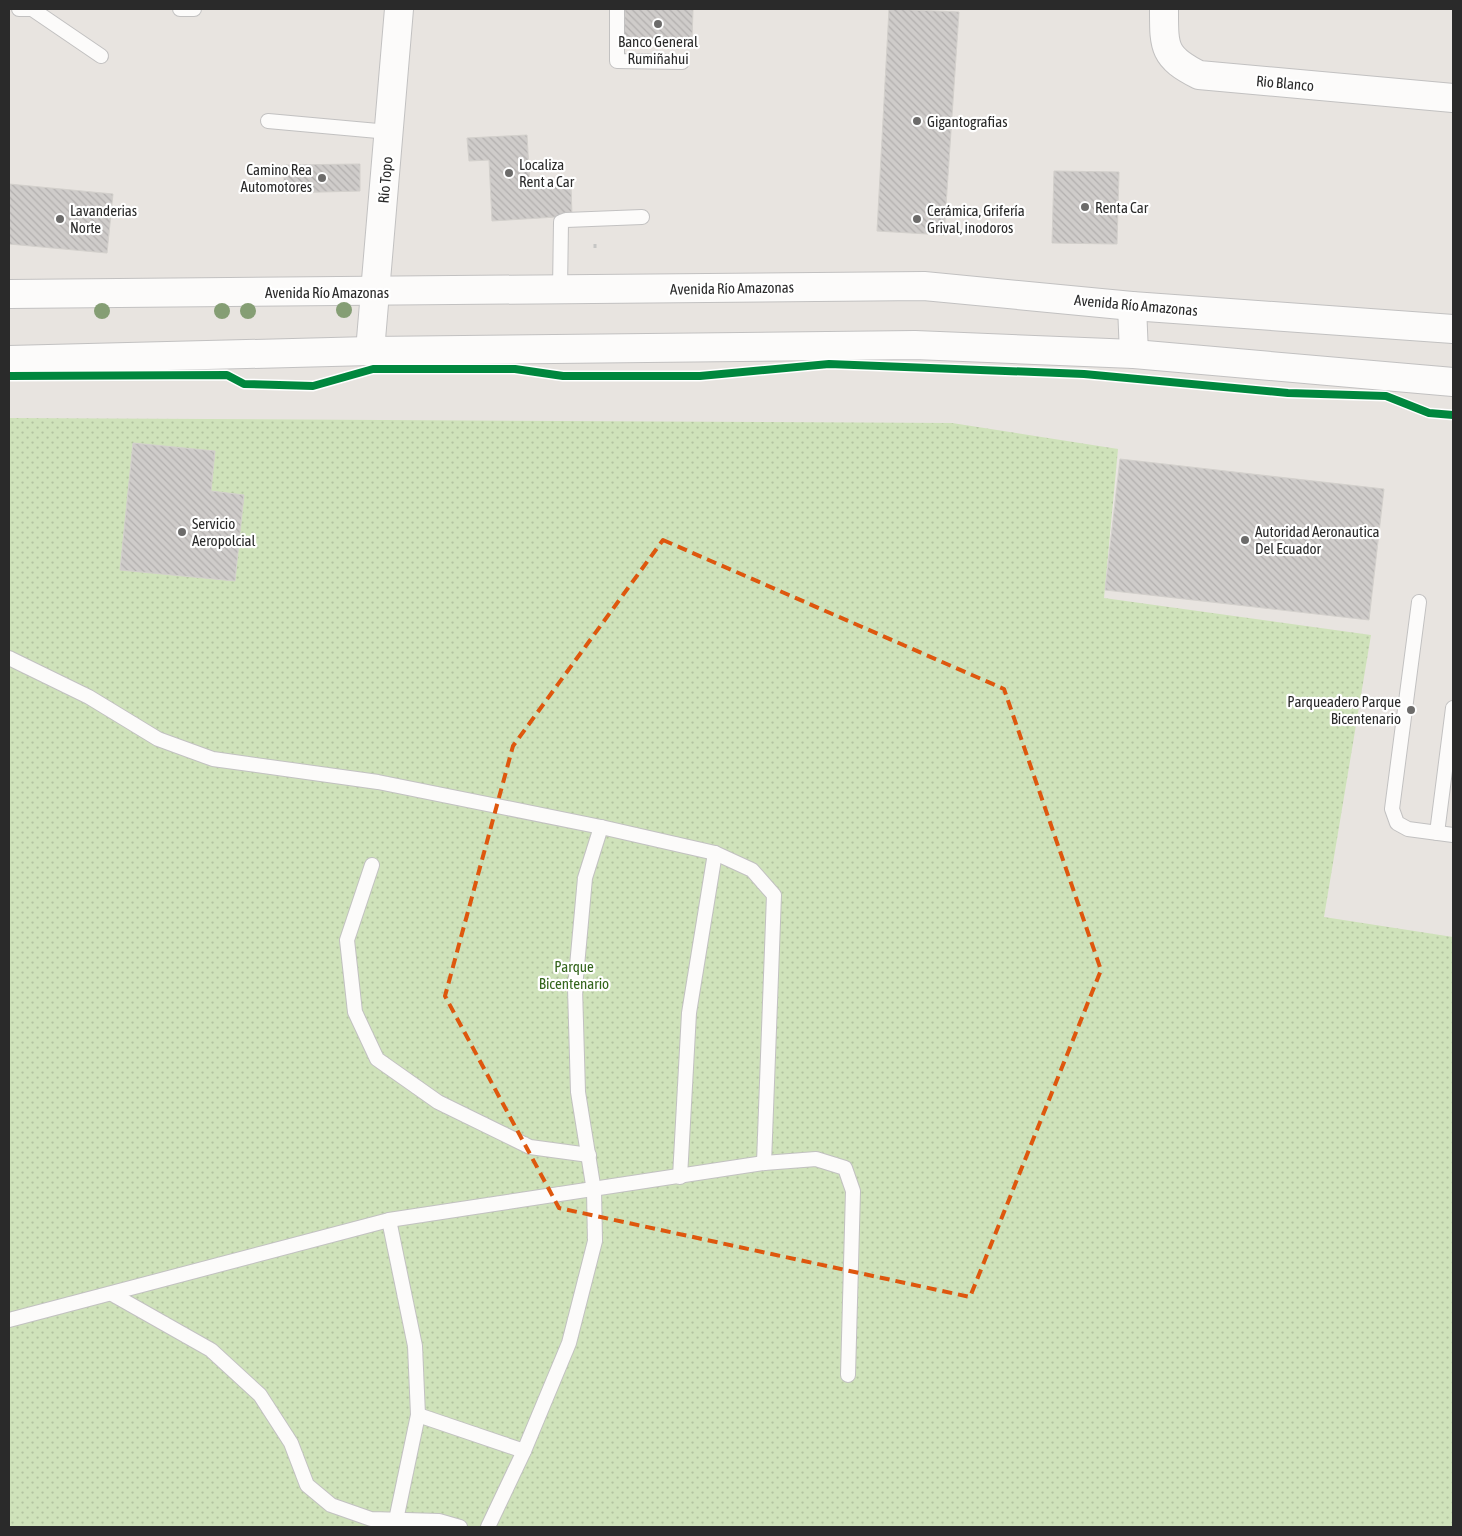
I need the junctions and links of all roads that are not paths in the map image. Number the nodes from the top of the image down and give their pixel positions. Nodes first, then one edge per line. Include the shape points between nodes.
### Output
1 (19, 9) edge
2 (180, 9) edge
3 (194, 9) edge
4 (399, 9) edge
5 (617, 9) edge
6 (1164, 9) edge
7 (102, 56) dead end
8 (682, 62) dead end
9 (1453, 98) edge
10 (268, 121) dead end
11 (389, 130) junction
12 (642, 217) dead end
13 (560, 290) junction
14 (376, 292) junction
15 (9, 294) edge
16 (1132, 306) junction
17 (1453, 329) edge
18 (370, 351) junction
19 (1134, 354) junction
20 (9, 360) edge
21 (1453, 382) edge
22 (1419, 602) dead end
23 (9, 658) edge
24 (1453, 708) edge
25 (601, 827) junction
26 (1437, 833) junction
27 (1453, 835) edge
28 (715, 853) junction
29 (372, 865) dead end
30 (589, 1155) junction
31 (764, 1163) junction
32 (680, 1177) junction
33 (594, 1191) junction
34 (389, 1220) junction
35 (112, 1294) junction
36 (9, 1320) edge
37 (848, 1375) dead end
38 (418, 1415) junction
39 (524, 1451) junction
40 (396, 1520) junction
41 (460, 1527) edge
42 (488, 1527) edge

1 - 7 lane via 32,9
2 - 3 lane
4 - 11 main road, Río Topo
5 - 8 lane via 617,61
6 - 9 main road, Rio Blanco via 1164,38 1172,59 1199,75
10 - 11 lane
11 - 14 main road, Río Topo
12 - 13 lane via 560,222
13 - 14 main road, Avenida Río Amazonas
13 - 16 main road, Avenida Río Amazonas via 924,286
14 - 15 main road, Avenida Río Amazonas
14 - 18 main road, Río Topo
16 - 17 main road, Avenida Río Amazonas
16 - 19 main road
18 - 19 main road via 915,345
18 - 20 main road
19 - 21 main road
22 - 26 lane via 1392,809 1397,823 1408,829
23 - 25 lane via 89,697 158,739 214,759 378,782
24 - 26 lane
25 - 28 lane
25 - 30 lane via 585,878 575,988 578,1092
26 - 27 lane
28 - 31 lane via 752,870 774,896
28 - 32 lane via 689,1013
29 - 30 lane via 347,940 355,1012 377,1059 438,1102 530,1147
30 - 33 lane
31 - 32 lane
31 - 37 lane via 816,1159 845,1168 852,1191
32 - 33 lane
33 - 34 lane
33 - 39 lane via 595,1241 568,1343
34 - 35 lane
34 - 38 lane via 415,1346
35 - 36 lane
35 - 40 lane via 210,1350 260,1395 291,1443 307,1485 331,1505 371,1519
38 - 39 lane
38 - 40 lane
39 - 42 lane
40 - 41 lane via 438,1521

